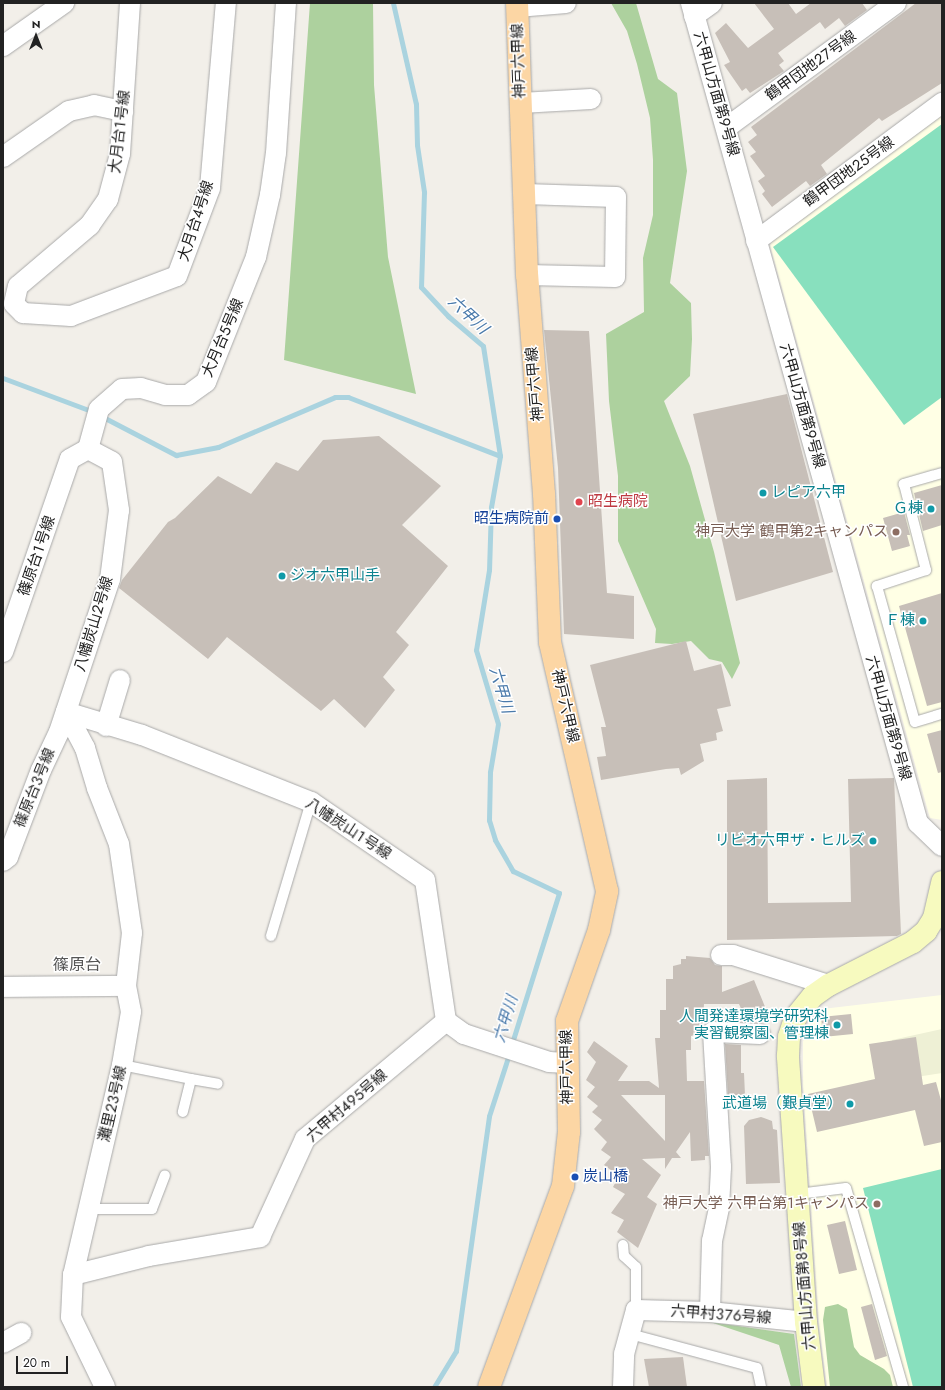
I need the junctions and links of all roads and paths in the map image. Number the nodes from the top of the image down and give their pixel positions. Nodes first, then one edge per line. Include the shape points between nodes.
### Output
1 (64, 3) edge
2 (130, 3) edge
3 (226, 3) edge
4 (286, 3) edge
5 (566, 3) edge
6 (712, 3) edge
7 (896, 3) edge
8 (517, 5) edge
9 (692, 9) edge
10 (3, 46) edge
11 (591, 99) dead end
12 (521, 103) junction
13 (942, 103) edge
14 (124, 111) junction
15 (726, 128) junction
16 (3, 157) edge
17 (525, 194) junction
18 (756, 241) junction
19 (527, 275) junction
20 (23, 313) joint
21 (88, 449) junction
22 (942, 473) edge
23 (3, 652) edge
24 (120, 680) dead end
25 (66, 712) junction
26 (942, 714) edge
27 (106, 726) junction
28 (311, 802) junction
29 (942, 846) edge
30 (3, 862) edge
31 (942, 882) edge
32 (938, 918) edge
33 (271, 936) dead end
34 (721, 955) dead end
35 (829, 985) junction
36 (126, 986) junction
37 (3, 987) edge
38 (446, 1021) junction
39 (760, 1034) dead end
40 (566, 1063) junction
41 (122, 1065) junction
42 (191, 1079) junction
43 (218, 1084) dead end
44 (183, 1112) dead end
45 (165, 1175) dead end
46 (798, 1194) junction
47 (87, 1209) junction
48 (623, 1245) dead end
49 (73, 1275) junction
50 (636, 1310) junction
51 (710, 1312) junction
52 (806, 1322) junction
53 (21, 1332) dead end
54 (630, 1334) junction
55 (3, 1342) edge
56 (105, 1387) edge
57 (489, 1387) edge
58 (623, 1387) edge
59 (761, 1387) edge
60 (814, 1387) edge
61 (903, 1387) edge

1 - 10 street
2 - 14 street, 大月台１号線
3 - 20 street, 大月台４号線 via 210,188 177,276 71,316
4 - 21 street, 大月台５号線 via 276,153 256,257 206,382 188,396 165,395 141,388 122,389 97,417
5 - 8 street
6 - 9 street
7 - 15 street, 鶴甲団地２７号線
8 - 12 main road, 神戸六甲線
9 - 15 street, 六甲山方面第９号線
11 - 12 street
12 - 17 main road, 神戸六甲線
13 - 18 street, 鶴甲団地２５号線
14 - 16 street via 94,105 70,111
14 - 20 street, 大月台１号線 via 120,154 108,199 90,225 18,286 14,304
15 - 18 street, 六甲山方面第９号線
17 - 19 main road, 神戸六甲線
17 - 19 street via 616,197 615,277
18 - 29 street, 六甲山方面第９号線 via 918,823
19 - 40 main road, 神戸六甲線 via 544,494 550,642 607,891 600,930 567,1021
21 - 23 street, 篠原台１号線 via 70,459
21 - 25 street, 八幡炭山２号線 via 112,462 119,510 110,579
22 - 26 lane via 904,484 926,570 877,586 915,722
24 - 27 street
25 - 27 street, 八幡炭山１号線
25 - 30 street, 篠原台３号線 via 8,856
25 - 36 street, 灘里２３号線 via 85,748 97,788 119,844 132,933
27 - 28 street, 八幡炭山１号線 via 142,735
28 - 33 lane
28 - 38 street, 八幡炭山１号線 via 425,880
31 - 32 street
32 - 35 street via 914,942
34 - 35 street via 733,955
35 - 46 street, 六甲山方面第８号線 via 803,1005 789,1038 788,1056
36 - 37 street
36 - 41 street, 灘里２３号線 via 131,1012
38 - 40 street via 472,1036 549,1062
38 - 49 street, 六甲村４９５号線 via 306,1140 260,1237 149,1256
39 - 51 street via 713,1032 721,1167 719,1208 712,1241
40 - 57 main road, 神戸六甲線 via 569,1132 563,1186
41 - 42 lane
41 - 47 street, 灘里２３号線
42 - 43 lane
42 - 44 lane
45 - 47 lane via 152,1209
46 - 52 street, 六甲山方面第８号線
46 - 61 lane via 846,1188
47 - 49 street, 灘里２３号線
48 - 50 lane via 624,1256 636,1266
49 - 56 street, 灘里２３号線 via 71,1317
50 - 51 street, 六甲村３７６号線
50 - 54 street
51 - 52 street, 六甲村３７６号線
52 - 60 street, 六甲山方面第８号線
53 - 55 street
54 - 58 street via 624,1354
54 - 59 lane via 757,1368

